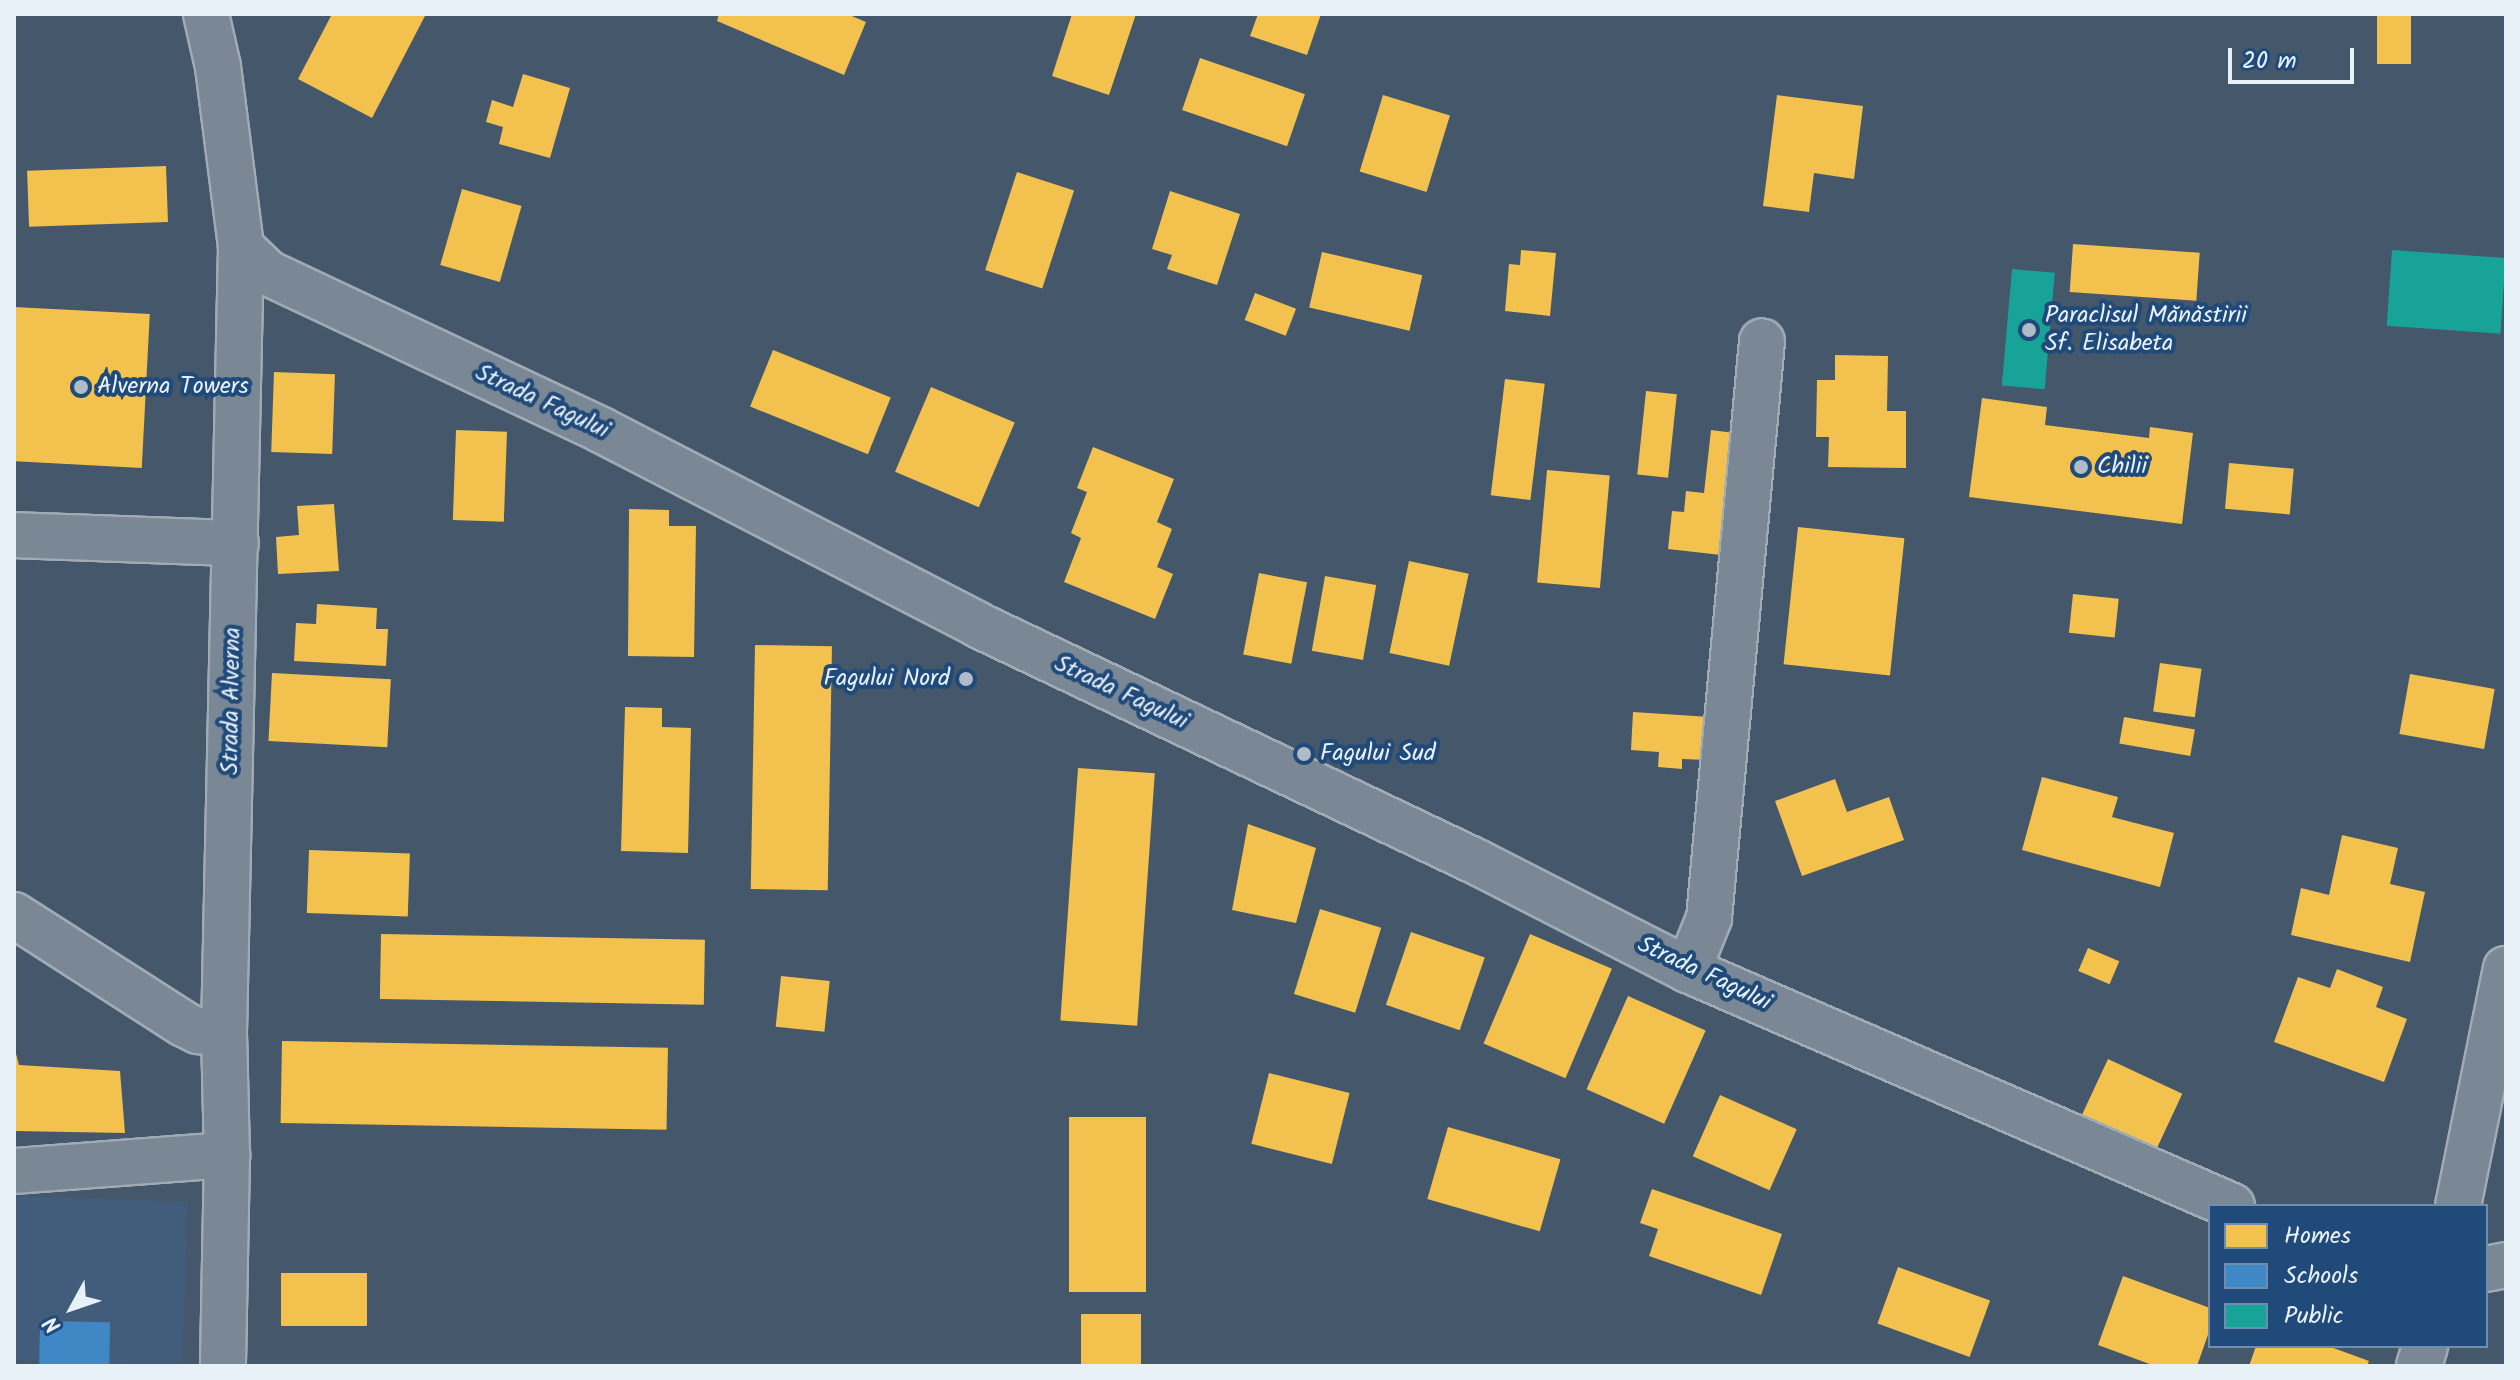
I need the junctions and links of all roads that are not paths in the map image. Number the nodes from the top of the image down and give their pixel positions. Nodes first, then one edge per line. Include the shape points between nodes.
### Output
1 (206, 14) edge
2 (241, 247) junction
3 (1762, 341) dead end
4 (14, 535) edge
5 (236, 543) junction
6 (14, 915) edge
7 (2506, 969) edge
8 (1688, 970) junction
9 (224, 1033) junction
10 (227, 1155) junction
11 (14, 1171) edge
12 (2227, 1204) edge
13 (2458, 1204) edge
14 (223, 1366) edge

1 - 2 street
2 - 5 street, Strada Alverna
2 - 8 street, Strada Fagului via 268,273 601,430 978,625 1479,863
3 - 8 street via 1709,918
4 - 5 street
5 - 9 street, Strada Alverna
6 - 9 street via 184,1024
7 - 13 street
8 - 12 street, Strada Fagului
9 - 10 street, Strada Alverna
10 - 11 street
10 - 14 street, Strada Alverna

